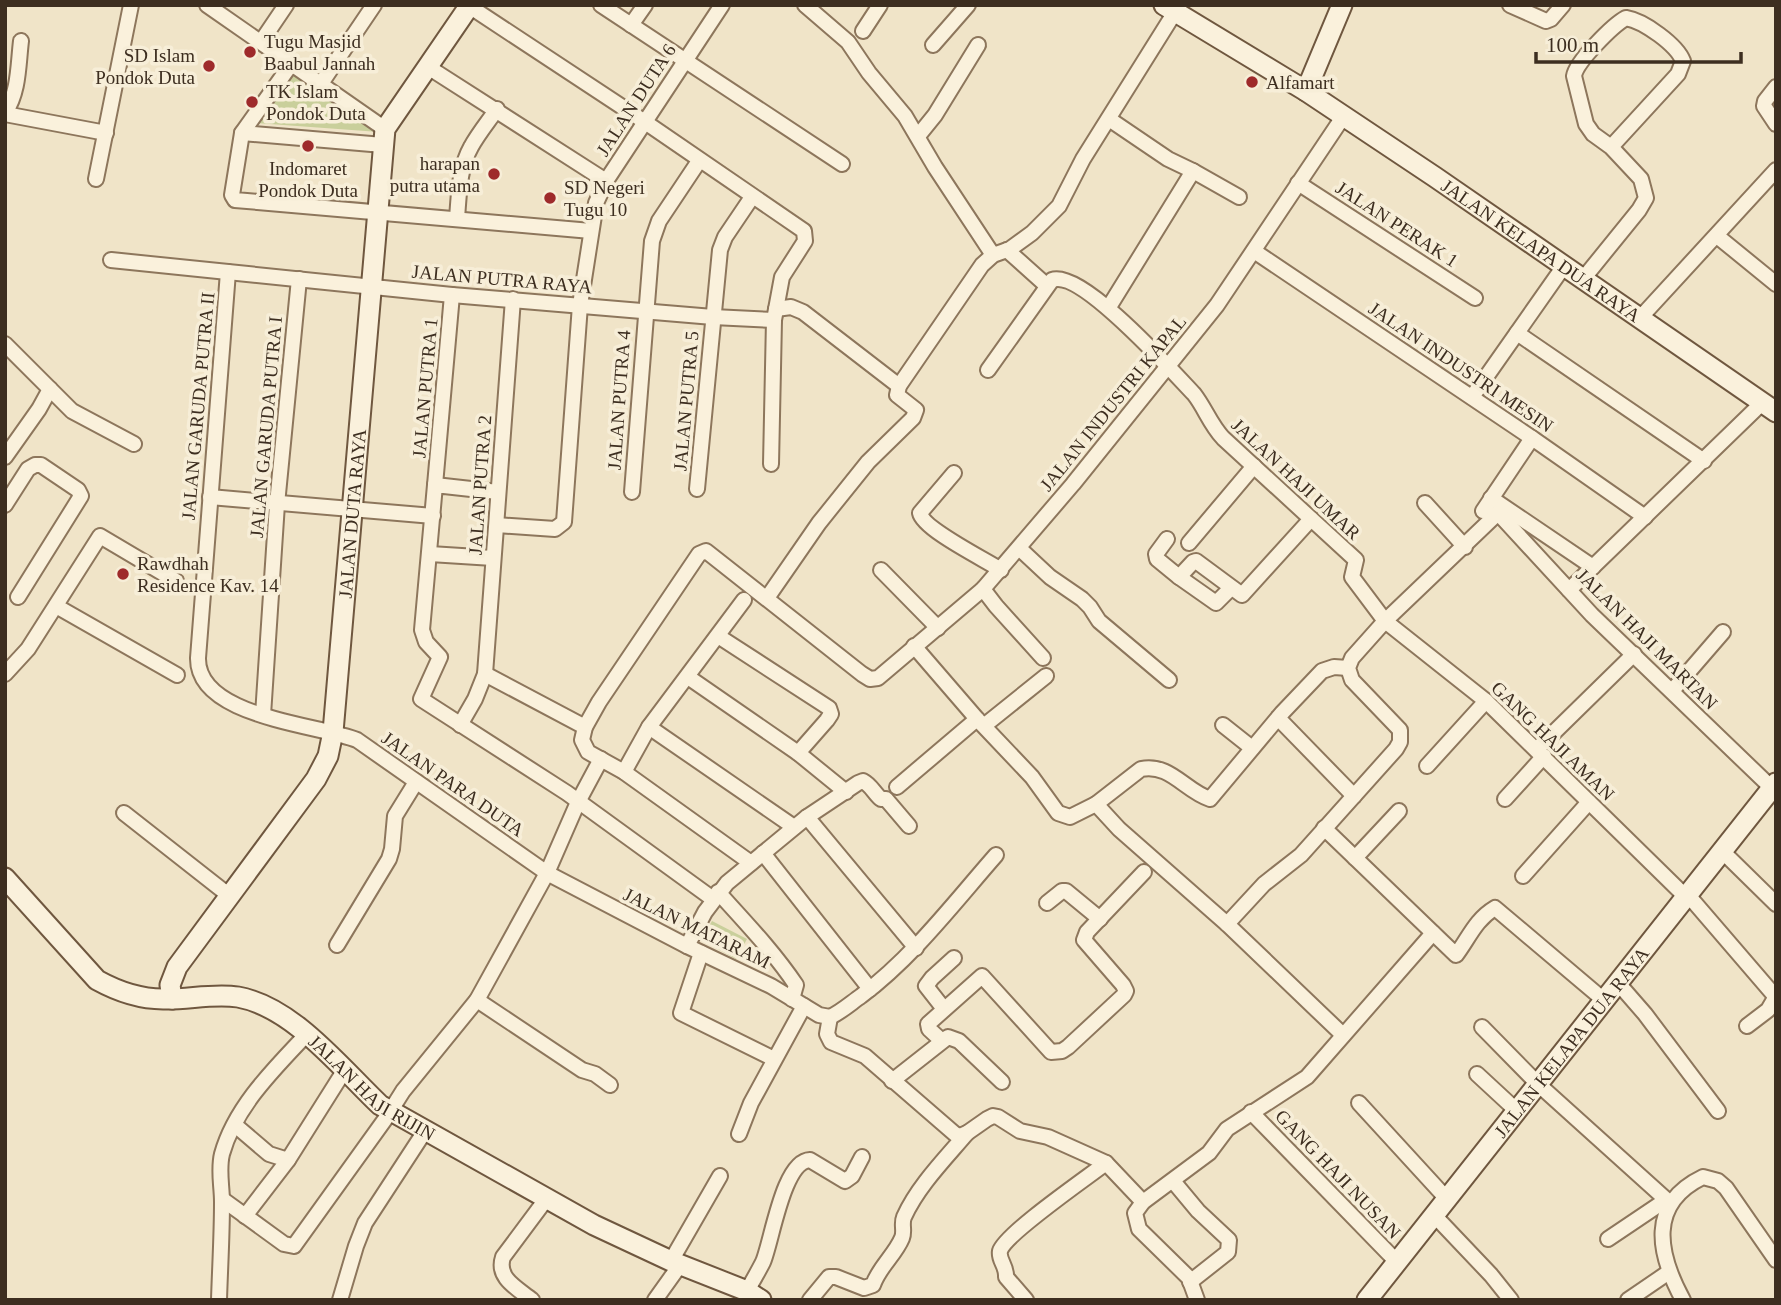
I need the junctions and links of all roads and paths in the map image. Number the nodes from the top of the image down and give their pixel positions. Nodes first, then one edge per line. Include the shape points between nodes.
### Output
1 (131, 5) edge
2 (207, 5) edge
3 (286, 5) edge
4 (374, 5) edge
5 (601, 5) edge
6 (645, 5) edge
7 (722, 5) edge
8 (805, 5) edge
9 (880, 5) edge
10 (968, 5) edge
11 (1342, 5) edge
12 (1510, 5) edge
13 (1563, 5) edge
14 (470, 6) edge
15 (1168, 7) edge
16 (631, 25) junction
17 (863, 30) dead end
18 (21, 41) dead end
19 (261, 42) junction
20 (933, 45) dead end
21 (978, 45) dead end
22 (684, 61) junction
23 (292, 63) junction
24 (428, 67) junction
25 (320, 85) junction
26 (1776, 87) edge
27 (1306, 91) junction
28 (497, 109) junction
29 (5, 114) edge
30 (1342, 117) junction
31 (1109, 119) junction
32 (645, 122) junction
33 (1776, 124) edge
34 (106, 133) junction
35 (242, 133) junction
36 (918, 136) junction
37 (384, 137) junction
38 (1611, 148) junction
39 (699, 161) junction
40 (842, 164) dead end
41 (1776, 170) edge
42 (1193, 171) junction
43 (96, 179) dead end
44 (606, 181) junction
45 (1298, 183) junction
46 (752, 197) junction
47 (1239, 197) dead end
48 (378, 212) junction
49 (457, 218) junction
50 (591, 231) junction
51 (1717, 236) junction
52 (1007, 250) junction
53 (1254, 251) junction
54 (993, 255) junction
55 (111, 260) dead end
56 (1564, 266) junction
57 (228, 272) junction
58 (299, 279) junction
59 (1583, 279) junction
60 (1776, 284) edge
61 (1046, 285) junction
62 (371, 287) junction
63 (452, 295) junction
64 (1475, 298) dead end
65 (513, 299) junction
66 (580, 305) junction
67 (1109, 307) junction
68 (645, 310) junction
69 (775, 314) junction
70 (713, 317) junction
71 (1640, 318) junction
72 (1517, 333) junction
73 (5, 344) edge
74 (1168, 368) junction
75 (988, 370) dead end
76 (899, 386) junction
77 (50, 389) junction
78 (1472, 397) junction
79 (1769, 408) edge
80 (1532, 438) junction
81 (134, 444) dead end
82 (5, 457) edge
83 (1703, 461) junction
84 (771, 464) dead end
85 (1254, 466) junction
86 (954, 473) dead end
87 (435, 485) junction
88 (697, 489) dead end
89 (498, 492) junction
90 (632, 492) dead end
91 (210, 497) junction
92 (1491, 498) junction
93 (1425, 503) dead end
94 (276, 504) junction
95 (5, 505) edge
96 (353, 509) junction
97 (1483, 511) dead end
98 (433, 516) junction
99 (1645, 517) junction
100 (1311, 519) junction
101 (497, 525) junction
102 (1167, 539) dead end
103 (1189, 543) dead end
104 (1465, 547) junction
105 (1019, 548) junction
106 (430, 554) junction
107 (493, 558) junction
108 (1593, 568) junction
109 (881, 570) dead end
110 (1001, 570) junction
111 (1179, 577) junction
112 (176, 581) dead end
113 (1231, 588) junction
114 (983, 589) junction
115 (1569, 590) junction
116 (18, 597) dead end
117 (767, 598) junction
118 (744, 600) dead end
119 (56, 606) junction
120 (1385, 621) junction
121 (938, 628) junction
122 (1723, 632) dead end
123 (718, 636) junction
124 (915, 646) junction
125 (1634, 654) junction
126 (1043, 657) dead end
127 (1348, 668) junction
128 (5, 674) edge
129 (485, 674) junction
130 (177, 675) dead end
131 (1046, 676) dead end
132 (688, 677) junction
133 (1169, 680) dead end
134 (1672, 691) junction
135 (1486, 701) junction
136 (263, 715) junction
137 (1278, 718) junction
138 (981, 722) junction
139 (460, 725) junction
140 (1223, 725) dead end
141 (585, 727) junction
142 (649, 727) junction
143 (333, 732) junction
144 (1252, 748) junction
145 (1540, 752) junction
146 (798, 753) junction
147 (601, 760) junction
148 (1427, 766) dead end
149 (624, 772) junction
150 (416, 782) junction
151 (897, 787) dead end
152 (1774, 788) edge
153 (846, 792) junction
154 (1354, 796) junction
155 (1505, 799) dead end
156 (578, 802) junction
157 (1589, 802) junction
158 (1096, 804) junction
159 (1399, 811) dead end
160 (124, 813) dead end
161 (807, 817) junction
162 (909, 826) dead end
163 (794, 827) junction
164 (1324, 828) junction
165 (1722, 851) junction
166 (763, 853) junction
167 (996, 855) dead end
168 (1355, 858) junction
169 (751, 863) junction
170 (1144, 872) dead end
171 (547, 873) junction
172 (1523, 876) dead end
173 (5, 878) edge
174 (716, 896) junction
175 (1687, 896) junction
176 (231, 897) junction
177 (1047, 903) dead end
178 (1776, 904) edge
179 (1100, 919) junction
180 (1227, 923) junction
181 (1433, 933) junction
182 (337, 945) dead end
183 (687, 946) junction
184 (916, 948) junction
185 (701, 953) junction
186 (954, 958) dead end
187 (1618, 983) junction
188 (870, 989) junction
189 (172, 999) junction
190 (477, 1000) junction
191 (1605, 1000) junction
192 (798, 1002) junction
193 (944, 1009) junction
194 (830, 1017) junction
195 (1747, 1026) dead end
196 (1482, 1027) dead end
197 (306, 1035) junction
198 (1343, 1035) junction
199 (942, 1041) junction
200 (774, 1059) junction
201 (344, 1071) junction
202 (1477, 1074) dead end
203 (892, 1081) junction
204 (1002, 1082) dead end
205 (1538, 1084) junction
206 (610, 1085) dead end
207 (1359, 1103) dead end
208 (391, 1111) junction
209 (1517, 1111) junction
210 (1718, 1111) dead end
211 (1251, 1112) junction
212 (235, 1125) junction
213 (425, 1131) junction
214 (967, 1133) junction
215 (739, 1134) dead end
216 (862, 1157) dead end
217 (288, 1160) junction
218 (1106, 1163) junction
219 (720, 1176) dead end
220 (1173, 1181) junction
221 (547, 1198) junction
222 (222, 1199) junction
223 (1447, 1199) junction
224 (1143, 1202) junction
225 (1668, 1202) junction
226 (1434, 1215) junction
227 (246, 1216) junction
228 (1608, 1239) dead end
229 (1776, 1260) edge
230 (1397, 1262) junction
231 (675, 1263) junction
232 (1669, 1272) junction
233 (1190, 1282) junction
234 (754, 1296) edge
235 (341, 1298) edge
236 (219, 1300) edge
237 (357, 1300) edge
238 (531, 1300) edge
239 (655, 1300) edge
240 (810, 1300) edge
241 (1026, 1300) edge
242 (1198, 1300) edge
243 (1367, 1300) edge
244 (1511, 1300) edge
245 (1628, 1300) edge
246 (1683, 1300) edge

1 - 34 street
2 - 19 street
3 - 19 street
4 - 25 street
5 - 16 street
6 - 16 street
7 - 22 street, JALAN DUTA 6
8 - 36 street via 848,42
9 - 17 street
10 - 20 street
11 - 27 street
12 - 13 street via 1546,21
14 - 24 street
14 - 32 street
15 - 27 street, JALAN KELAPA DUA RAYA
15 - 31 street
16 - 22 street
18 - 29 street via 17,82
19 - 23 street
21 - 36 street
22 - 32 street, JALAN DUTA 6
22 - 40 street
23 - 25 street
23 - 35 street
24 - 28 street
24 - 37 street
25 - 37 street
26 - 33 street via 1765,101
27 - 30 street, JALAN KELAPA DUA RAYA
28 - 44 street
28 - 49 street via 466,158
29 - 34 street
30 - 45 street, JALAN INDUSTRI KAPAL
30 - 56 street, JALAN KELAPA DUA RAYA
31 - 42 street
31 - 52 street via 1059,206
32 - 39 street
32 - 44 street, JALAN DUTA 6
34 - 43 street
35 - 37 street
35 - 48 street via 233,195 238,201
36 - 54 street
37 - 48 street, JALAN DUTA RAYA
38 - 38 street via 1678,74 1683,61 1656,32 1626,18 1574,72 1586,124
38 - 59 street via 1641,179 1646,198
39 - 46 street
39 - 68 street, JALAN PUTRA 4 via 655,230
41 - 51 street
42 - 47 street
42 - 67 street
44 - 50 street, JALAN DUTA 6
45 - 53 street, JALAN INDUSTRI KAPAL
45 - 64 street, JALAN PERAK 1
46 - 69 street via 806,234 782,277
46 - 70 street, JALAN PUTRA 5 via 722,242
48 - 49 street
48 - 62 street, JALAN DUTA RAYA
49 - 50 street
50 - 66 street, JALAN DUTA 6
51 - 60 street
51 - 71 street
52 - 54 street
52 - 61 street
53 - 74 street, JALAN INDUSTRI KAPAL
53 - 78 street, JALAN INDUSTRI MESIN
54 - 76 street
55 - 57 street, JALAN PUTRA RAYA
56 - 59 street, JALAN KELAPA DUA RAYA
56 - 72 street
57 - 58 street, JALAN PUTRA RAYA
57 - 91 street, JALAN GARUDA PUTRA II
58 - 62 street, JALAN PUTRA RAYA
58 - 94 street, JALAN GARUDA PUTRA I
59 - 71 street, JALAN KELAPA DUA RAYA
61 - 67 street, JALAN HAJI UMAR via 1056,278 1065,280
61 - 75 street
62 - 63 street, JALAN PUTRA RAYA
62 - 96 street, JALAN DUTA RAYA
63 - 65 street, JALAN PUTRA RAYA
63 - 87 street, JALAN PUTRA 1
65 - 66 street, JALAN PUTRA RAYA
65 - 89 street, JALAN PUTRA 2
66 - 68 street, JALAN PUTRA RAYA
66 - 101 street, JALAN DUTA 6 via 564,522 555,529
67 - 74 street, JALAN HAJI UMAR
68 - 70 street, JALAN PUTRA RAYA
68 - 90 street, JALAN PUTRA 4
69 - 70 street, JALAN PUTRA RAYA
69 - 76 street, JALAN PUTRA RAYA via 791,307 803,312
69 - 84 street
70 - 88 street, JALAN PUTRA 5
71 - 79 street, JALAN KELAPA DUA RAYA
72 - 78 street
72 - 83 street
73 - 77 street
74 - 85 street, JALAN HAJI UMAR via 1199,401 1211,425
74 - 105 street, JALAN INDUSTRI KAPAL
76 - 117 street, JALAN PUTRA RAYA via 897,396 915,408 916,414 868,462
77 - 81 street via 72,411
77 - 82 street
78 - 80 street, JALAN INDUSTRI MESIN
79 - 83 street
80 - 92 street
80 - 99 street, JALAN INDUSTRI MESIN
83 - 99 street
85 - 100 street, JALAN HAJI UMAR
85 - 103 street
86 - 110 street via 920,513 921,518
87 - 89 street
87 - 98 street, JALAN PUTRA 1
89 - 101 street, JALAN PUTRA 2
91 - 94 street
91 - 136 street, JALAN GARUDA PUTRA II via 198,669 207,685 227,700
92 - 97 street
92 - 108 street
93 - 104 street
94 - 96 street
94 - 136 street, JALAN GARUDA PUTRA I
95 - 116 street via 35,465 81,496
96 - 98 street
96 - 143 street, JALAN DUTA RAYA
98 - 106 street, JALAN PUTRA 1
99 - 108 street
100 - 113 street via 1245,593 1240,595
100 - 120 street, JALAN HAJI UMAR via 1356,560 1351,575
101 - 107 street, JALAN PUTRA 2
102 - 111 street via 1157,559
104 - 115 street, JALAN HAJI MARTAN via 1498,513
104 - 120 street
105 - 110 street, JALAN INDUSTRI KAPAL
105 - 133 street
106 - 107 street
106 - 139 street, JALAN PUTRA 1 via 424,636 440,657 421,699
107 - 129 street, JALAN PUTRA 2
108 - 115 street
109 - 121 street
110 - 114 street, JALAN INDUSTRI KAPAL
111 - 113 street via 1216,603
111 - 113 street via 1196,561
112 - 119 street via 100,536
114 - 121 street, JALAN INDUSTRI KAPAL
114 - 126 street
115 - 125 street, JALAN HAJI MARTAN
117 - 124 street, JALAN INDUSTRI KAPAL via 875,680
117 - 141 street via 702,551
118 - 123 street
119 - 128 street
119 - 130 street
120 - 127 street
120 - 135 street, GANG HAJI AMAN
121 - 124 street, JALAN INDUSTRI KAPAL
122 - 134 street
123 - 132 street
123 - 146 street via 829,708 827,720
124 - 138 street
125 - 134 street, JALAN HAJI MARTAN
125 - 145 street
127 - 137 street via 1322,671
127 - 154 street via 1352,680 1396,724 1401,736 1396,749
129 - 139 street, JALAN PUTRA 2
129 - 141 street
131 - 138 street
132 - 142 street
132 - 146 street
134 - 152 street, JALAN HAJI MARTAN
135 - 145 street, GANG HAJI AMAN
135 - 148 street
136 - 143 street
137 - 144 street
137 - 154 street
138 - 151 street
138 - 158 street via 1058,813 1070,817
139 - 156 street
140 - 144 street
141 - 147 street via 584,746
142 - 149 street
142 - 163 street
143 - 150 street, JALAN PARA DUTA via 357,740
143 - 176 street, JALAN DUTA RAYA via 316,779
144 - 158 street via 1210,799 1150,767
145 - 155 street
145 - 157 street, GANG HAJI AMAN
146 - 153 street
147 - 149 street
147 - 156 street
149 - 169 street
150 - 171 street, JALAN PARA DUTA
150 - 182 street via 395,816 389,859
152 - 165 street, JALAN KELAPA DUA RAYA
153 - 161 street
153 - 162 street via 867,783
154 - 164 street
156 - 171 street
156 - 174 street
157 - 172 street
157 - 175 street, GANG HAJI AMAN
158 - 180 street
159 - 168 street
160 - 176 street
161 - 163 street
161 - 184 street
163 - 166 street
164 - 168 street
164 - 180 street
165 - 175 street, JALAN KELAPA DUA RAYA
165 - 178 street
166 - 169 street
166 - 188 street
167 - 184 street
168 - 181 street
169 - 174 street
170 - 179 street
171 - 183 street, JALAN MATARAM
171 - 190 street
173 - 189 street, JALAN HAJI RIJIN via 97,980 128,994
174 - 183 street
174 - 192 street via 765,942 796,985
175 - 187 street, JALAN KELAPA DUA RAYA
175 - 195 street, GANG HAJI AMAN via 1774,995 1772,1006
176 - 189 street, JALAN DUTA RAYA via 177,967 170,985
177 - 179 street via 1066,891
179 - 193 street via 1084,940 1126,991 1062,1051 1051,1052 978,971
180 - 198 street
181 - 191 street via 1456,955 1476,924 1495,908
181 - 198 street
183 - 185 street, JALAN MATARAM
184 - 188 street
185 - 192 street, JALAN MATARAM
185 - 200 street via 681,1013
186 - 193 street via 926,986
187 - 191 street, JALAN KELAPA DUA RAYA
187 - 210 street
188 - 194 street
189 - 197 street, JALAN HAJI RIJIN via 220,996 251,1000 266,1005
190 - 206 street
190 - 208 street
191 - 205 street, JALAN KELAPA DUA RAYA
192 - 194 street, JALAN MATARAM
192 - 200 street
193 - 199 street via 928,1025
194 - 203 street via 827,1034 831,1042 865,1056
196 - 205 street
197 - 201 street, JALAN HAJI RIJIN
197 - 212 street via 270,1074
198 - 211 street via 1302,1082
199 - 203 street
199 - 204 street via 948,1037 959,1041
200 - 215 street
201 - 208 street, JALAN HAJI RIJIN
201 - 217 street
202 - 209 street
203 - 214 street via 948,1130 960,1136
205 - 209 street, JALAN KELAPA DUA RAYA
205 - 225 street
207 - 223 street
208 - 213 street, JALAN HAJI RIJIN
208 - 227 street via 293,1245 284,1244
209 - 223 street, JALAN KELAPA DUA RAYA
211 - 220 street
211 - 230 street, GANG HAJI NUSAN
212 - 217 street via 269,1154
212 - 222 street via 220,1168
213 - 221 street, JALAN HAJI RIJIN
213 - 235 street via 365,1223
214 - 218 street via 993,1116
214 - 240 street via 908,1209 902,1237 873,1285 864,1289 829,1277
216 - 234 street via 845,1181 810,1160 798,1166 780,1200
217 - 227 street
218 - 224 street
218 - 241 street via 1002,1247 1006,1276
219 - 231 street
220 - 224 street
220 - 233 street via 1229,1240 1228,1252
221 - 231 street, JALAN HAJI RIJIN
221 - 238 street via 503,1257 500,1270
222 - 227 street
222 - 236 street
223 - 226 street, JALAN KELAPA DUA RAYA
224 - 233 street via 1135,1213 1139,1229
225 - 228 street
225 - 229 street via 1703,1177 1718,1181
225 - 232 street via 1662,1231
226 - 230 street, JALAN KELAPA DUA RAYA
226 - 244 street
230 - 243 street, JALAN KELAPA DUA RAYA
231 - 234 street, JALAN HAJI RIJIN
231 - 239 street
232 - 245 street
232 - 246 street
233 - 242 street
235 - 237 street

